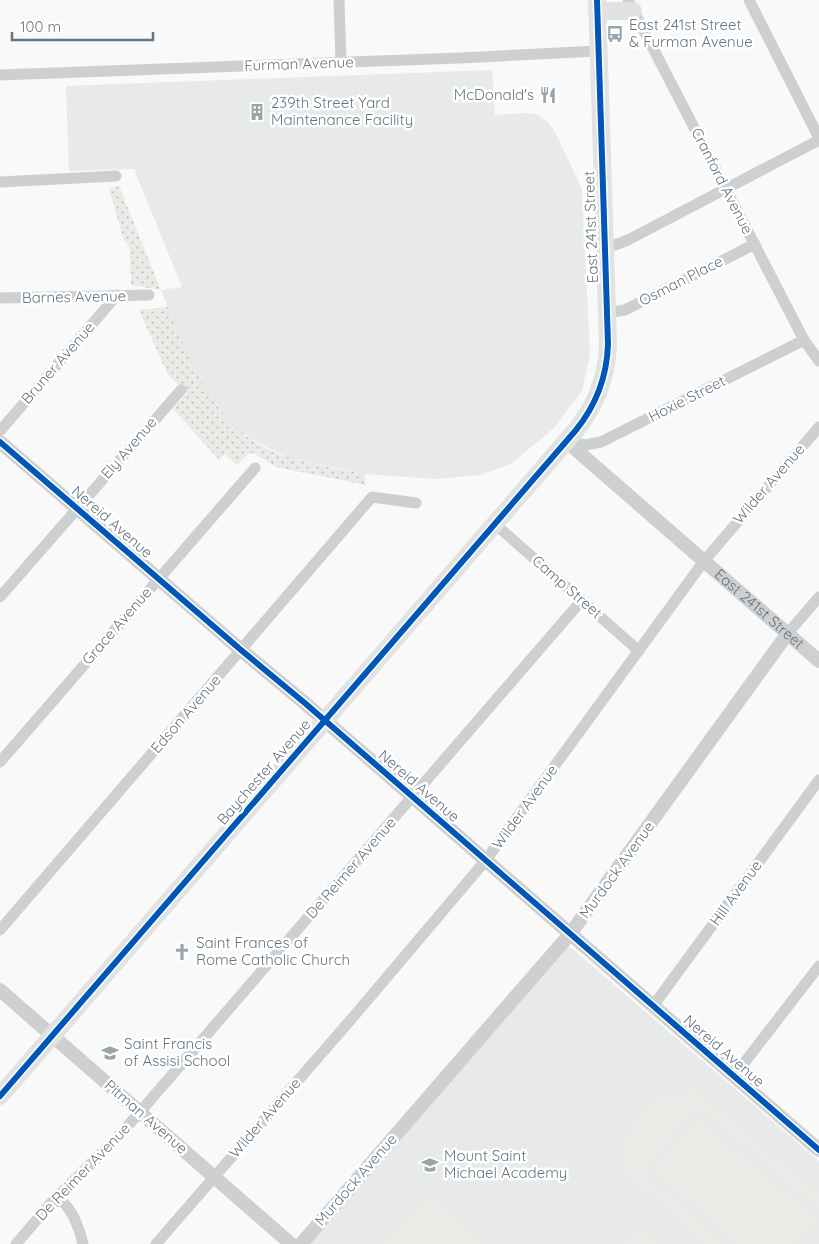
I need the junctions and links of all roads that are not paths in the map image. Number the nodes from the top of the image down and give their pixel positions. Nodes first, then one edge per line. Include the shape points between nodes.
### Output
1 (339, 0) edge
2 (749, 0) edge
3 (597, 6) edge
4 (630, 6) edge
5 (598, 51) junction
6 (341, 62) junction
7 (0, 75) edge
8 (819, 139) edge
9 (116, 176) dead end
10 (0, 182) edge
11 (727, 188) junction
12 (755, 244) junction
13 (604, 246) junction
14 (117, 295) junction
15 (149, 295) dead end
16 (0, 298) edge
17 (607, 314) junction
18 (804, 340) junction
19 (819, 361) edge
20 (180, 390) dead end
21 (819, 427) edge
22 (0, 431) edge
23 (566, 441) junction
24 (0, 442) edge
25 (255, 468) dead end
26 (416, 503) dead end
27 (77, 508) junction
28 (495, 524) junction
29 (704, 561) junction
30 (158, 578) junction
31 (0, 597) edge
32 (819, 597) edge
33 (582, 600) junction
34 (788, 633) junction
35 (241, 650) junction
36 (639, 651) junction
37 (819, 661) edge
38 (325, 720) junction
39 (0, 762) edge
40 (819, 780) edge
41 (413, 797) junction
42 (486, 860) junction
43 (0, 930) edge
44 (570, 934) junction
45 (819, 966) edge
46 (0, 990) edge
47 (653, 1006) junction
48 (52, 1035) junction
49 (734, 1076) junction
50 (0, 1096) edge
51 (140, 1112) junction
52 (818, 1147) edge
53 (214, 1177) junction
54 (52, 1202) junction
55 (16, 1244) edge
56 (83, 1244) edge
57 (156, 1244) edge
58 (291, 1244) edge
59 (301, 1244) edge

1 - 6 street
2 - 8 street
3 - 4 main road
3 - 5 main road, East 241st Street
4 - 11 street, Cranford Avenue
5 - 6 street, Furman Avenue
5 - 13 main road, East 241st Street
6 - 7 street, Furman Avenue
8 - 11 street
9 - 10 street
11 - 12 street, Cranford Avenue
11 - 13 street via 625,242
12 - 17 street, Osman Place via 625,310
12 - 18 street, Cranford Avenue
13 - 17 main road, East 241st Street
14 - 15 street, Barnes Avenue
14 - 16 street, Barnes Avenue
14 - 22 street, Bruner Avenue
17 - 23 main road, East 241st Street via 608,354 603,381 589,413
18 - 19 street, Cranford Avenue
18 - 23 street, Hoxie Street via 601,442 585,445
20 - 27 street, Ely Avenue
21 - 29 street, Wilder Avenue
23 - 28 main road, Baychester Avenue
23 - 29 street, East 241st Street
24 - 27 street, Nereid Avenue
25 - 30 street, Grace Avenue
26 - 35 street, Edson Avenue via 372,497
27 - 30 street, Nereid Avenue
27 - 31 street, Ely Avenue
28 - 33 street, Camp Street
28 - 38 main road, Baychester Avenue
29 - 34 street, East 241st Street
29 - 36 street, Wilder Avenue
30 - 35 street, Nereid Avenue
30 - 39 street, Grace Avenue
32 - 34 street, Murdock Avenue
33 - 36 street, Camp Street
33 - 41 street, De Reimer Avenue
34 - 37 street, East 241st Street
34 - 44 street, Murdock Avenue
35 - 38 street, Nereid Avenue
35 - 43 street, Edson Avenue
36 - 42 street, Wilder Avenue
38 - 41 street, Nereid Avenue
38 - 48 main road, Baychester Avenue
40 - 47 street, Hill Avenue
41 - 42 street, Nereid Avenue
41 - 51 street, De Reimer Avenue
42 - 44 street, Nereid Avenue
42 - 53 street, Wilder Avenue
44 - 47 street, Nereid Avenue
44 - 59 street, Murdock Avenue
45 - 49 street
46 - 48 street, Pitman Avenue
47 - 49 street, Nereid Avenue
48 - 50 main road, Baychester Avenue
48 - 51 street, Pitman Avenue
49 - 52 street, Nereid Avenue
51 - 53 street, Pitman Avenue
51 - 54 street, De Reimer Avenue
53 - 57 street, Wilder Avenue
53 - 58 street, Pitman Avenue
54 - 55 street, De Reimer Avenue
54 - 56 street via 62,1201 66,1205

